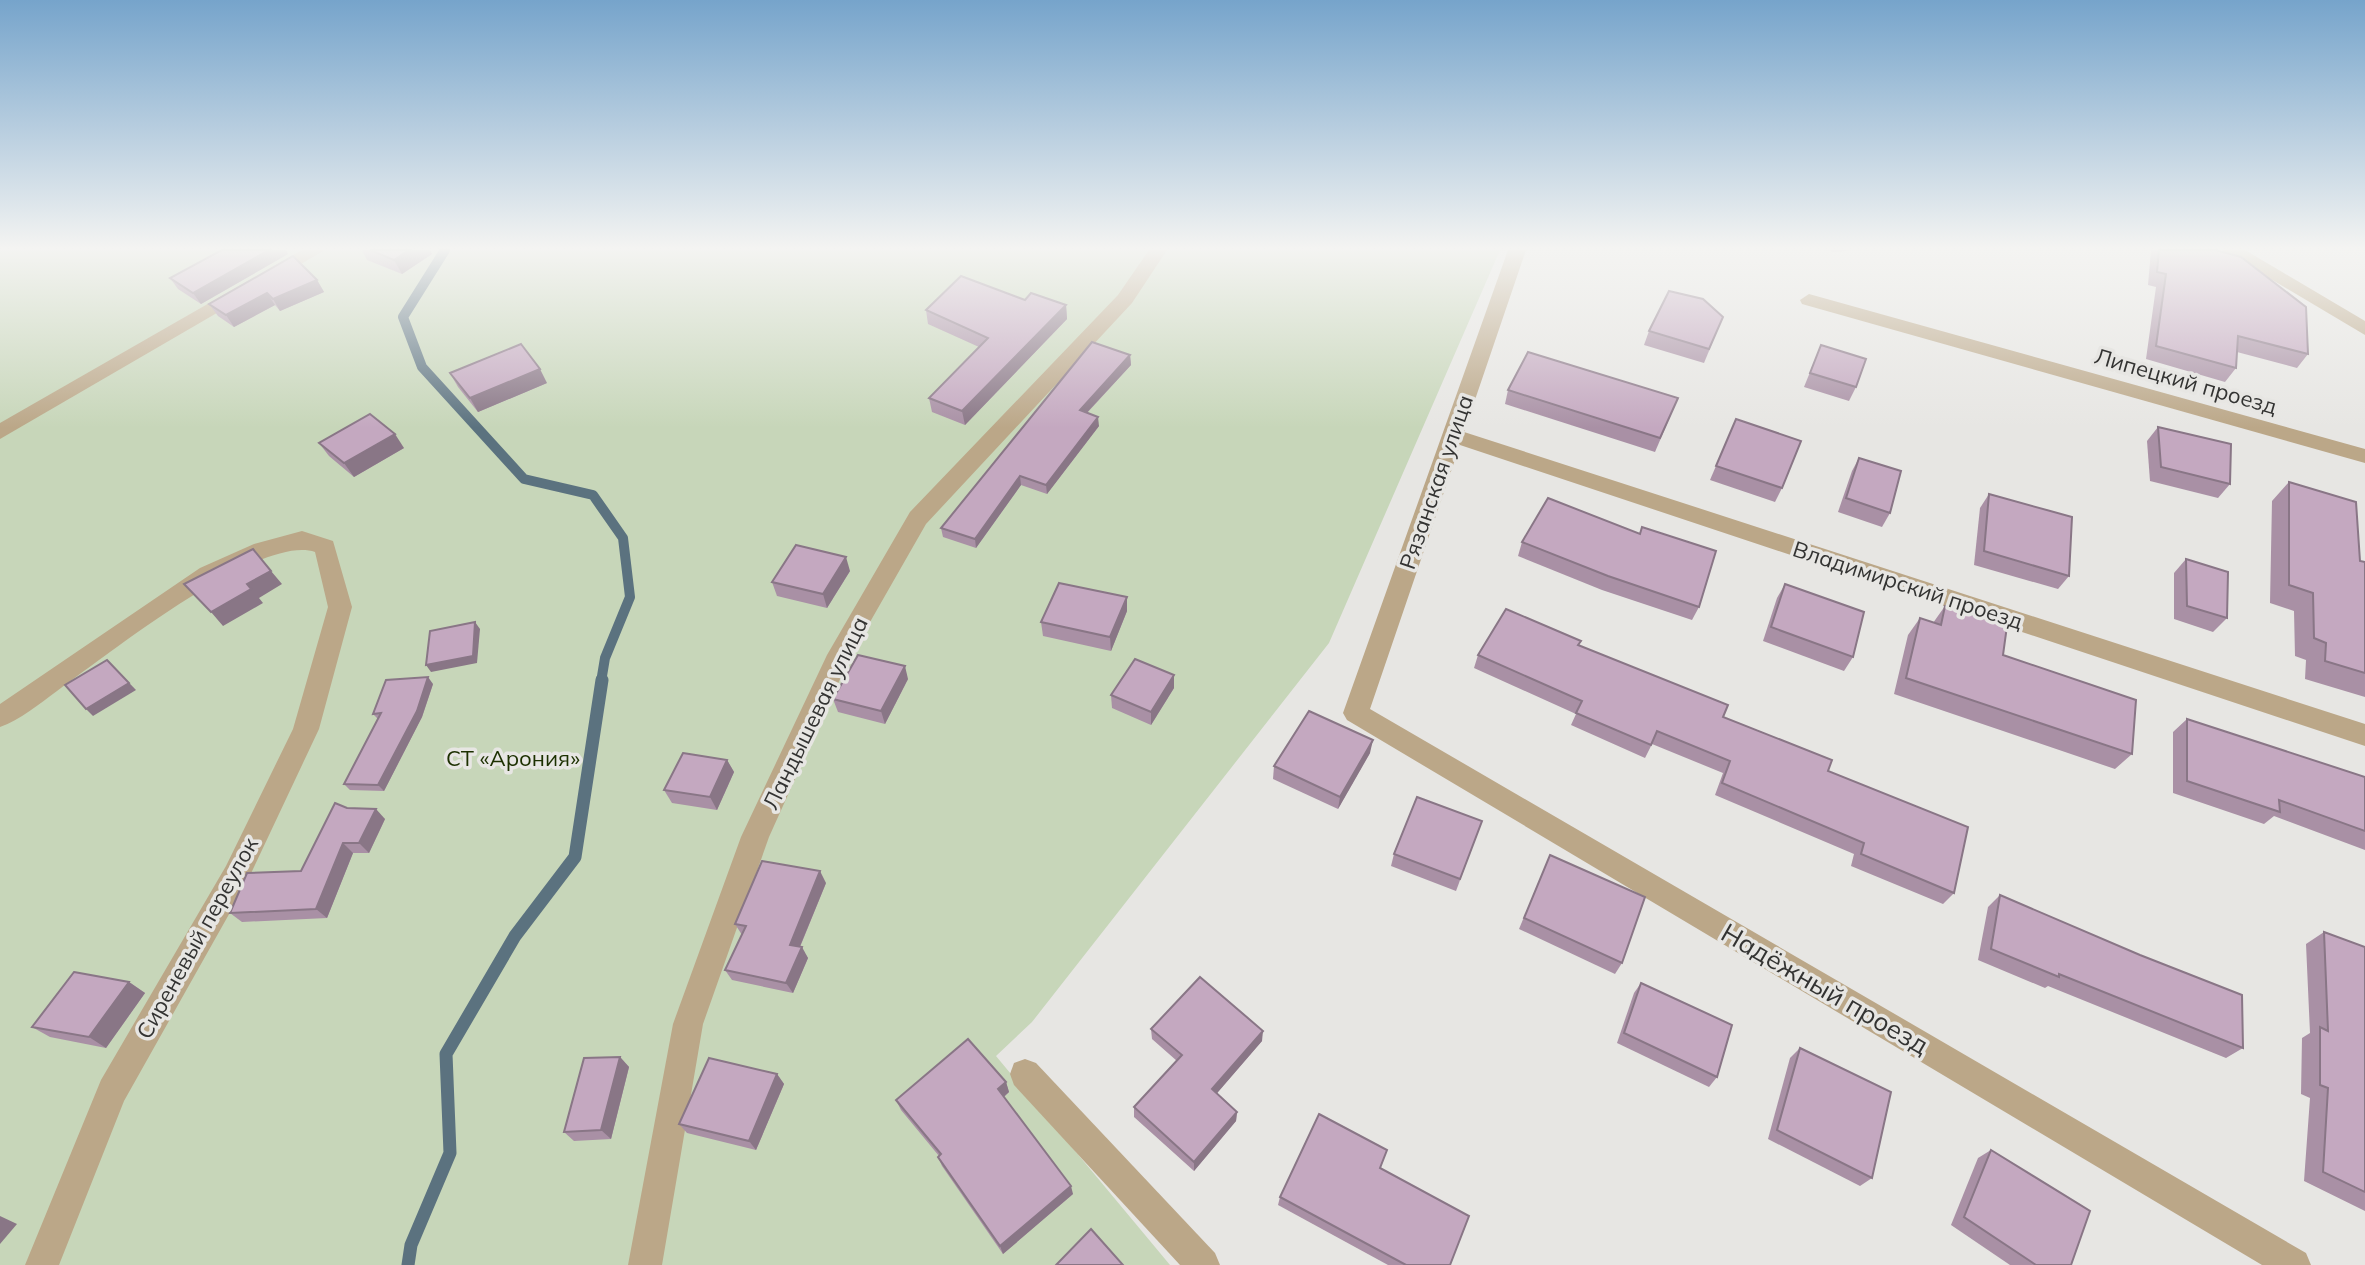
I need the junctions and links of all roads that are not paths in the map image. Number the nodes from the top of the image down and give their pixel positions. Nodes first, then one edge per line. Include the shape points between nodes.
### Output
1 (214, 309) edge
2 (1116, 309) edge
3 (1496, 309) edge
4 (1841, 309) edge
5 (2331, 309) edge
6 (2365, 329) edge
7 (0, 432) edge
8 (1452, 435) junction
9 (2365, 456) edge
10 (1356, 713) joint
11 (0, 717) edge
12 (2365, 735) edge
13 (1025, 1074) dead end
14 (42, 1265) edge
15 (645, 1265) edge
16 (1203, 1265) edge
17 (2294, 1265) edge

1 - 7 street
2 - 15 street, Ландышевая улица via 918,518 839,655 755,837 688,1024
3 - 8 street, Рязанская улица
4 - 9 street, Липецкий проезд
5 - 6 street
8 - 10 street, Рязанская улица
8 - 12 street, Владимирский проезд
10 - 17 street, Надёжный проезд
11 - 14 street, Сиреневый переулок via 208,574 302,539 325,547 340,607 306,729 236,875 112,1091
13 - 16 street

